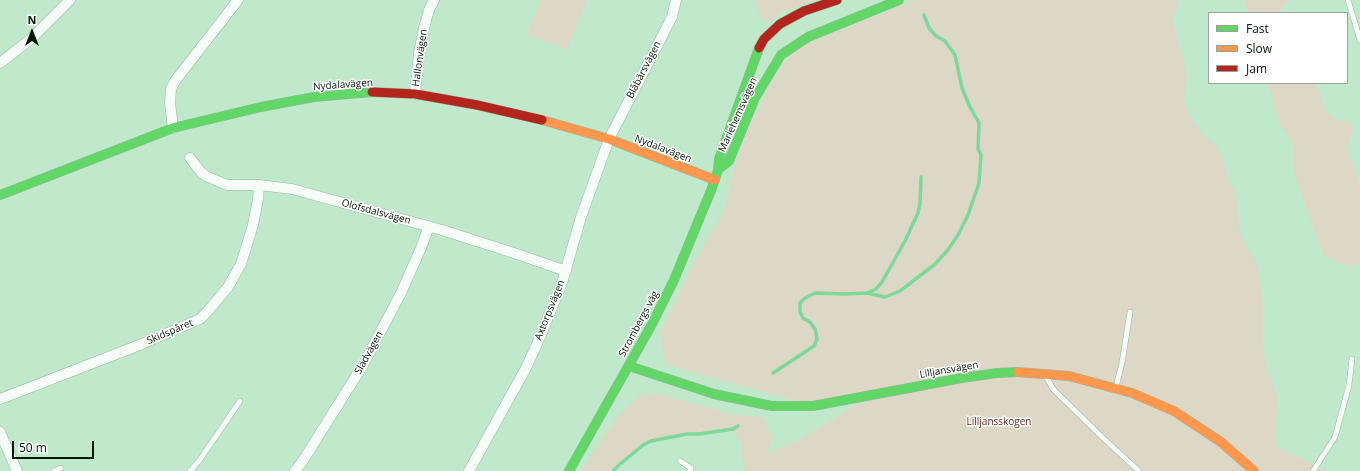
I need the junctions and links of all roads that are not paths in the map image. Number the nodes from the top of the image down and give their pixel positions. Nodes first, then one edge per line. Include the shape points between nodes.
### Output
1 (70, 0) edge
2 (238, 0) edge
3 (434, 0) edge
4 (676, 0) edge
5 (837, 0) edge
6 (899, 0) edge
7 (1348, 0) edge
8 (1360, 40) edge
9 (0, 63) edge
10 (415, 94) junction
11 (173, 128) junction
12 (609, 139) junction
13 (190, 158) dead end
14 (718, 170) junction
15 (715, 180) junction
16 (259, 184) junction
17 (0, 195) edge
18 (429, 226) junction
19 (566, 271) junction
20 (1130, 312) dead end
21 (1352, 360) dead end
22 (629, 366) junction
23 (1045, 374) junction
24 (1115, 388) junction
25 (0, 398) edge
26 (240, 401) dead end
27 (0, 432) edge
28 (680, 461) dead end
29 (61, 468) dead end
30 (17, 471) edge
31 (54, 471) edge
32 (190, 471) edge
33 (295, 471) edge
34 (469, 471) edge
35 (568, 471) edge
36 (690, 471) edge
37 (1139, 471) edge
38 (1254, 471) edge
39 (1313, 471) edge

1 - 9 street via 32,38
2 - 11 street via 175,81 171,89 170,103
3 - 10 street, Hallonvägen via 418,53
4 - 12 street, Blåbärsvägen via 672,17
5 - 14 street, Mariehemsvägen via 804,11 780,24 764,39 757,50 741,93 719,159
6 - 14 street, Mariehemsvägen via 808,37 780,55 755,98 729,161
7 - 8 lane
10 - 11 street, Nydalavägen via 364,92 314,97
10 - 12 street, Nydalavägen via 526,116
11 - 17 street, Nydalavägen
12 - 15 street, Nydalavägen
12 - 19 street, Axtorpsvägen via 581,217
13 - 16 street, Olofsdalsvägen via 201,172 219,183
14 - 15 street, Mariehemsvägen
15 - 22 street, Strombergs väg via 674,280
16 - 18 street, Olofsdalsvägen via 292,189
16 - 25 street, Skidspåret via 253,225 241,264 228,287 200,319
18 - 19 street, Olofsdalsvägen
18 - 33 street, Slädvägen via 401,293 363,365
19 - 34 street, Axtorpsvägen via 526,368
20 - 24 lane via 1122,363
21 - 39 lane via 1349,385 1335,437
22 - 23 street, Lilljansvägen via 714,394 772,406 813,406 980,375 1021,372
22 - 35 street, Strombergs väg
23 - 24 street, Lilljansvägen via 1076,378
23 - 37 lane via 1053,389
24 - 38 street, Lilljansvägen via 1174,411 1221,442
26 - 32 lane via 199,462
27 - 30 street
28 - 36 lane via 691,468
29 - 31 lane

